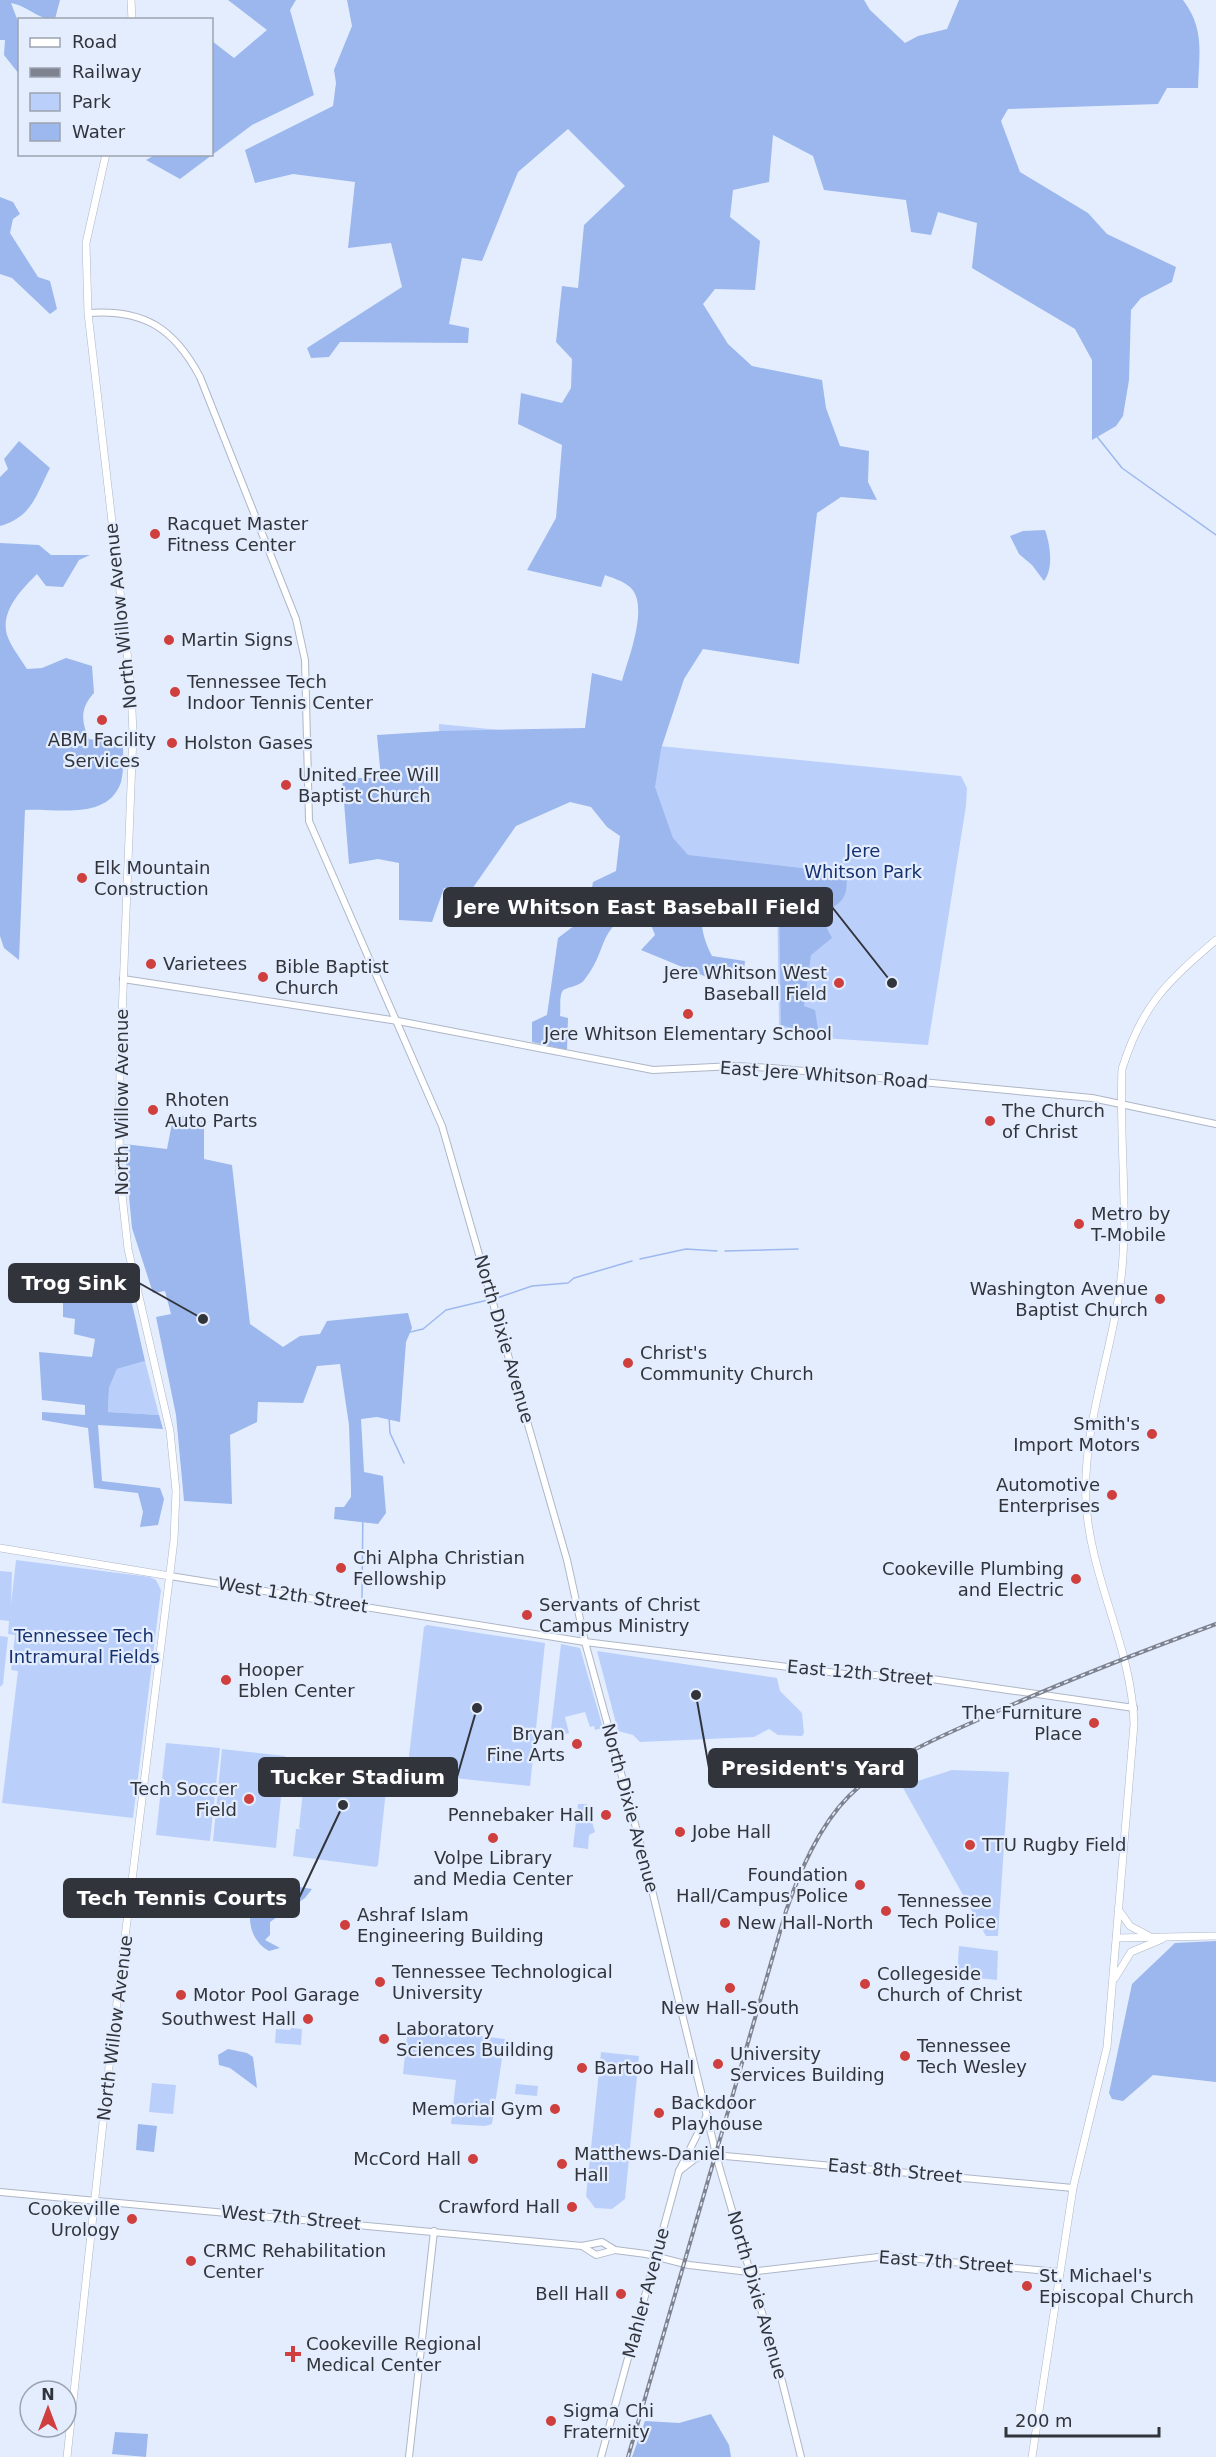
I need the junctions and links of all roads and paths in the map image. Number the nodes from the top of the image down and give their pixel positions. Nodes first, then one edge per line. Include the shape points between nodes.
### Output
1 (130, 0) edge
2 (132, 18) edge
3 (105, 156) edge
4 (88, 313) junction
5 (1216, 940) edge
6 (123, 980) junction
7 (398, 1021) junction
8 (1120, 1103) junction
9 (1216, 1124) edge
10 (0, 1548) edge
11 (170, 1576) junction
12 (585, 1642) junction
13 (1134, 1708) junction
14 (1119, 1909) junction
15 (1216, 1936) edge
16 (1169, 1937) junction
17 (1117, 1938) junction
18 (1151, 1938) junction
19 (1114, 1980) junction
20 (707, 2115) junction
21 (713, 2139) junction
22 (717, 2156) junction
23 (696, 2158) junction
24 (679, 2171) junction
25 (1073, 2188) junction
26 (0, 2192) edge
27 (96, 2199) junction
28 (434, 2231) junction
29 (582, 2246) junction
30 (615, 2250) junction
31 (656, 2256) junction
32 (749, 2272) junction
33 (1059, 2272) junction
34 (67, 2457) edge
35 (409, 2457) edge
36 (601, 2457) edge
37 (801, 2457) edge
38 (1032, 2457) edge

1 - 2 main road
3 - 4 main road, North Willow Avenue via 86,243
4 - 6 main road, North Willow Avenue via 131,687 133,734
4 - 7 street, North Dixie Avenue via 117,312 159,328 182,345 200,377 302,637 309,822
5 - 8 main road via 1176,974 1145,1011 1122,1069
6 - 7 street, East Jere Whitson Road
6 - 11 main road, North Willow Avenue via 118,1138 122,1203 128,1249 171,1431 176,1491
7 - 8 street, East Jere Whitson Road via 653,1070 772,1068
7 - 12 street, North Dixie Avenue via 442,1126 567,1560
8 - 9 street, East Jere Whitson Road
8 - 13 main road via 1122,1269 1095,1406 1086,1503 1092,1544 1130,1679
10 - 11 main road, West 12th Street
11 - 12 street, West 12th Street
11 - 27 main road, North Willow Avenue
12 - 13 street, East 12th Street via 853,1675 904,1675
12 - 20 street, North Dixie Avenue via 638,1833
13 - 14 main road
14 - 17 main road
14 - 18 main road via 1132,1928
15 - 16 main road
16 - 18 main road
16 - 19 main road via 1131,1952
17 - 18 main road
17 - 19 main road
19 - 25 main road via 1102,2073
20 - 21 street, North Dixie Avenue
20 - 24 street, Mahler Avenue
21 - 22 street, North Dixie Avenue
21 - 23 street via 711,2150
22 - 23 street
22 - 25 street, East 8th Street
22 - 32 street, North Dixie Avenue
23 - 24 street
24 - 31 street, Mahler Avenue
25 - 33 main road
26 - 27 street, West 7th Street
27 - 28 street, West 7th Street
27 - 34 main road, North Willow Avenue
28 - 29 street, West 7th Street
28 - 35 street
29 - 30 street, West 7th Street via 602,2242
29 - 30 street, West 7th Street via 596,2255
30 - 31 street, West 7th Street
31 - 32 street, East 7th Street via 689,2265
31 - 36 street, Mahler Avenue
32 - 33 street, East 7th Street via 887,2256
32 - 37 street, North Dixie Avenue
33 - 38 main road

